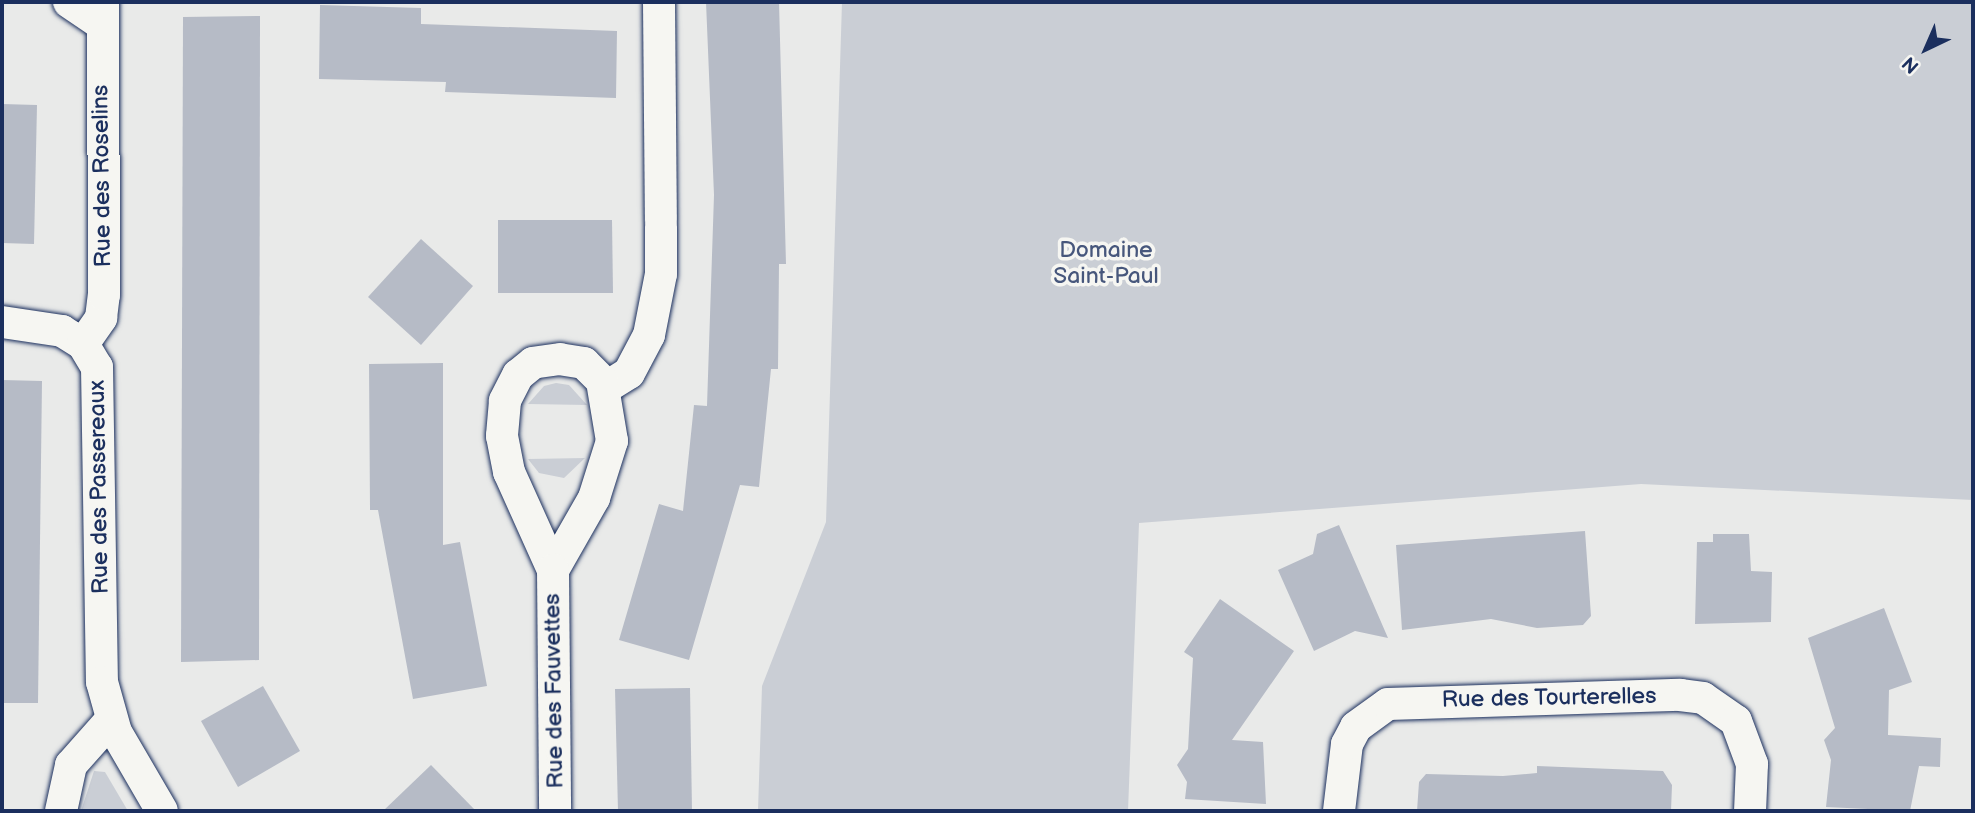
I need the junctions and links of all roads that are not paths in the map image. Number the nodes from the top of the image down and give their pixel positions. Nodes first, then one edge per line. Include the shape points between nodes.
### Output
1 (69, 2) edge
2 (659, 2) edge
3 (101, 12) edge
4 (2, 322) edge
5 (83, 344) junction
6 (605, 388) junction
7 (553, 570) junction
8 (111, 720) junction
9 (61, 811) edge
10 (162, 811) edge
11 (555, 811) edge
12 (1339, 811) edge
13 (1750, 811) edge

1 - 3 street
2 - 6 street via 661,274 649,335 629,373
3 - 5 street, Rue des Roselins via 104,295 102,318
4 - 5 street via 45,326
5 - 8 street, Rue des Passereaux via 99,379 100,660
6 - 7 street, Rue des Fauvettes via 612,432 606,467
6 - 7 street, Rue des Fauvettes via 584,363 545,360 518,375 505,401 502,436 509,472
7 - 11 street, Rue des Fauvettes
8 - 9 street via 71,765
8 - 10 street, Rue des Passereaux
12 - 13 street, Rue des Tourterelles via 1347,744 1356,727 1388,704 1680,695 1703,698 1737,721 1749,743

